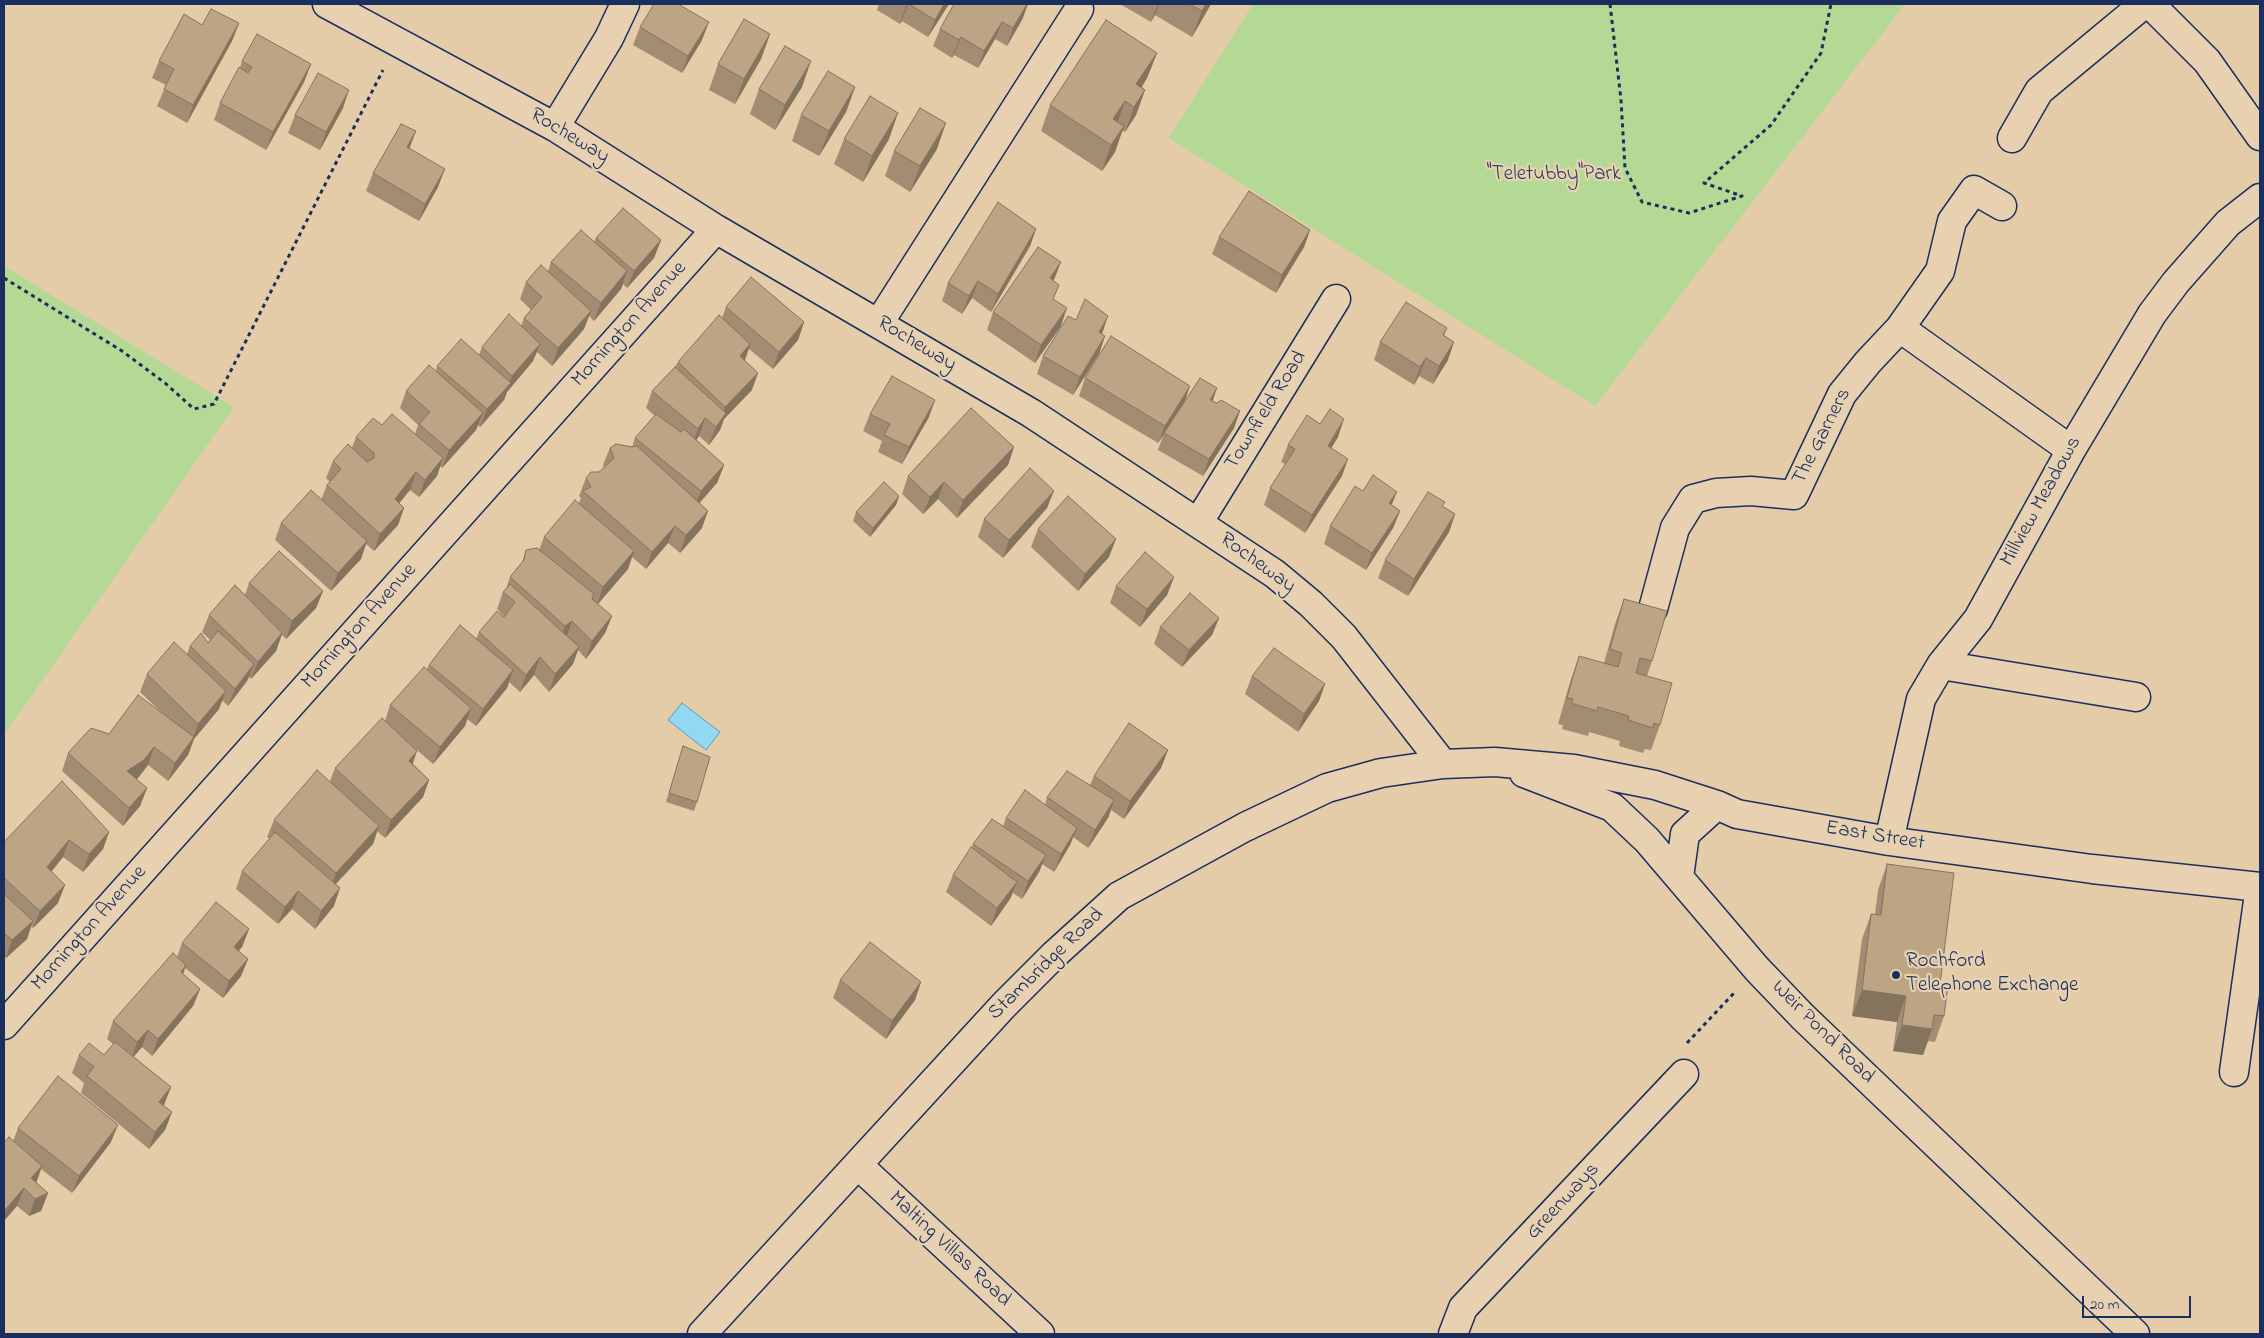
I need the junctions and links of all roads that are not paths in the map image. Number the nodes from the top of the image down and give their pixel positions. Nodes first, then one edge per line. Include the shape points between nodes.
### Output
1 (328, 4) edge
2 (625, 4) edge
3 (2144, 4) edge
4 (2150, 4) edge
5 (1079, 9) dead end
6 (555, 126) junction
7 (2260, 136) edge
8 (2012, 138) dead end
9 (2260, 198) edge
10 (2002, 206) dead end
11 (716, 229) junction
12 (1336, 299) dead end
13 (879, 323) junction
14 (1900, 328) junction
15 (2071, 450) junction
16 (1198, 523) junction
17 (1653, 609) edge
18 (1941, 665) junction
19 (2136, 697) dead end
20 (1495, 762) junction
21 (1443, 764) junction
22 (1716, 804) junction
23 (1889, 841) junction
24 (1679, 877) junction
25 (2260, 887) edge
26 (4, 1025) edge
27 (2234, 1072) dead end
28 (1684, 1074) road end
29 (858, 1166) junction
30 (702, 1334) edge
31 (1040, 1334) edge
32 (1453, 1334) edge
33 (2135, 1334) edge

1 - 6 street, Rocheway
2 - 6 street
3 - 8 street via 2039,91
4 - 7 street via 2207,61
5 - 13 street
6 - 11 street, Rocheway
9 - 15 street, Millview Meadows via 2228,223 2157,308
10 - 14 street via 1974,190 1952,221 1940,271
11 - 13 street, Rocheway
11 - 26 street, Mornington Avenue
12 - 16 street, Townfield Road
13 - 16 street, Rocheway via 1030,413
14 - 15 street
14 - 17 street, The Garners via 1842,394 1794,495 1716,492 1692,499 1675,528
15 - 18 street, Millview Meadows via 1978,619
16 - 21 street, Rocheway via 1275,574 1311,604 1344,637
18 - 19 street
18 - 23 street, Millview Meadows via 1921,699
20 - 21 street, Stambridge Road
20 - 22 street, East Street via 1574,769 1655,785
20 - 24 street, Weir Pond Road via 1612,807
21 - 29 street, Stambridge Road via 1381,773 1327,788 1245,827 1119,896 1004,1005
22 - 23 street, East Street via 1737,814
22 - 24 street via 1685,834
23 - 25 street, East Street via 2092,869
24 - 33 street, Weir Pond Road via 1803,1017
25 - 27 street
28 - 32 street, Greenways via 1463,1308
29 - 30 street, Stambridge Road
29 - 31 street, Malting Villas Road

